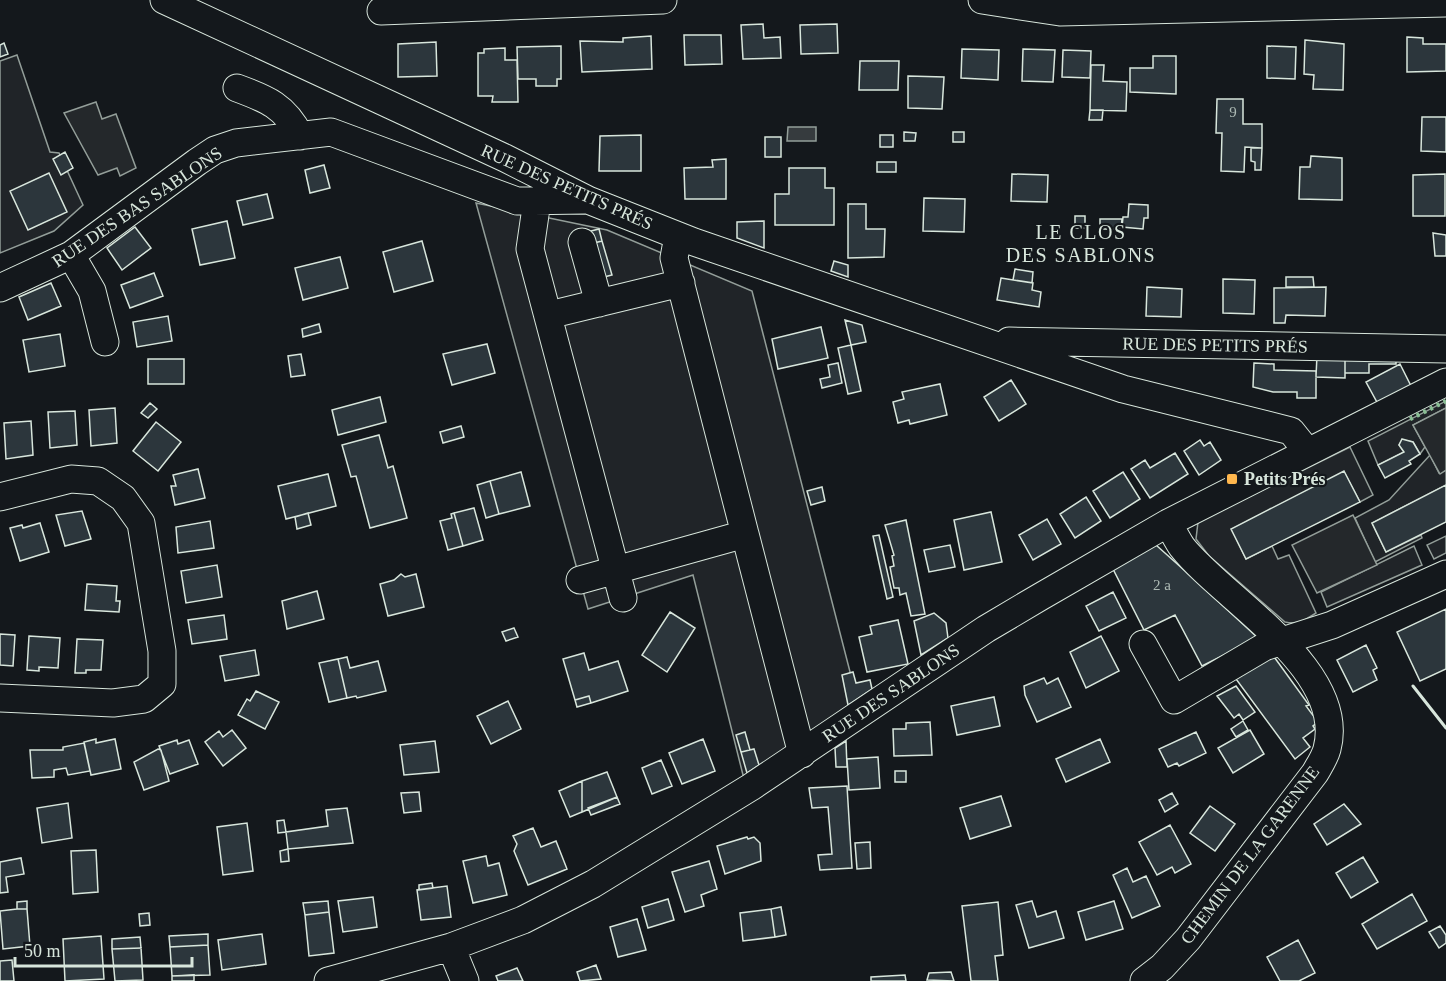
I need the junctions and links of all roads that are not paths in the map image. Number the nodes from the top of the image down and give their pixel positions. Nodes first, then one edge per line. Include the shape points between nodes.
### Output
1 (164, 0) edge
2 (653, 0) edge
3 (663, 0) edge
4 (982, 0) edge
5 (1446, 3) edge
6 (381, 11) dead end
7 (237, 88) dead end
8 (300, 136) junction
9 (588, 200) junction
10 (537, 201) junction
11 (678, 236) junction
12 (582, 242) dead end
13 (71, 255) junction
14 (681, 283) junction
15 (0, 288) edge
16 (599, 303) junction
17 (549, 315) junction
18 (984, 340) junction
19 (105, 342) dead end
20 (1446, 349) edge
21 (1446, 382) edge
22 (1307, 451) junction
23 (0, 497) edge
24 (1168, 523) junction
25 (745, 534) junction
26 (615, 571) junction
27 (1446, 574) edge
28 (580, 580) dead end
29 (623, 598) dead end
30 (1284, 642) junction
31 (1143, 644) dead end
32 (0, 698) edge
33 (802, 754) junction
34 (451, 946) junction
35 (328, 981) edge
36 (465, 981) edge
37 (1144, 981) edge

1 - 9 street, RUE DES PETITS PRÉS
2 - 3 street
2 - 6 street
4 - 5 street via 1060,12
7 - 8 street via 267,99 291,117
8 - 10 street, RUE DES BAS SABLONS via 331,132 517,201
8 - 13 street, RUE DES BAS SABLONS via 236,143 215,150
9 - 10 street, RUE DES BAS SABLONS
9 - 11 street, RUE DES PETITS PRÉS
10 - 17 street via 530,249
11 - 14 street via 674,258
11 - 18 street, RUE DES PETITS PRÉS
12 - 16 street
13 - 15 street, RUE DES BAS SABLONS
13 - 19 street via 92,291
14 - 16 street
14 - 25 street
16 - 17 street
17 - 26 street
18 - 20 street, RUE DES PETITS PRÉS
18 - 22 street, RUE DES PETITS PRÉS via 1123,389 1291,431
21 - 22 street, RUE DES SABLONS
22 - 24 street, RUE DES SABLONS
23 - 32 street via 71,479 98,481 123,498 141,523 162,651 162,684 144,699 113,703
24 - 30 street, CHEMIN DE LA GARENNE via 1182,547
24 - 33 street, RUE DES SABLONS via 986,629
25 - 26 street
25 - 33 street
26 - 28 street
26 - 29 street
27 - 30 street
30 - 31 street via 1264,646 1174,700
30 - 37 street, CHEMIN DE LA GARENNE via 1325,706 1330,727 1327,750 1315,773 1188,939
33 - 34 street, RUE DES SABLONS via 593,884 523,920
34 - 35 street, RUE DES SABLONS
34 - 36 street

